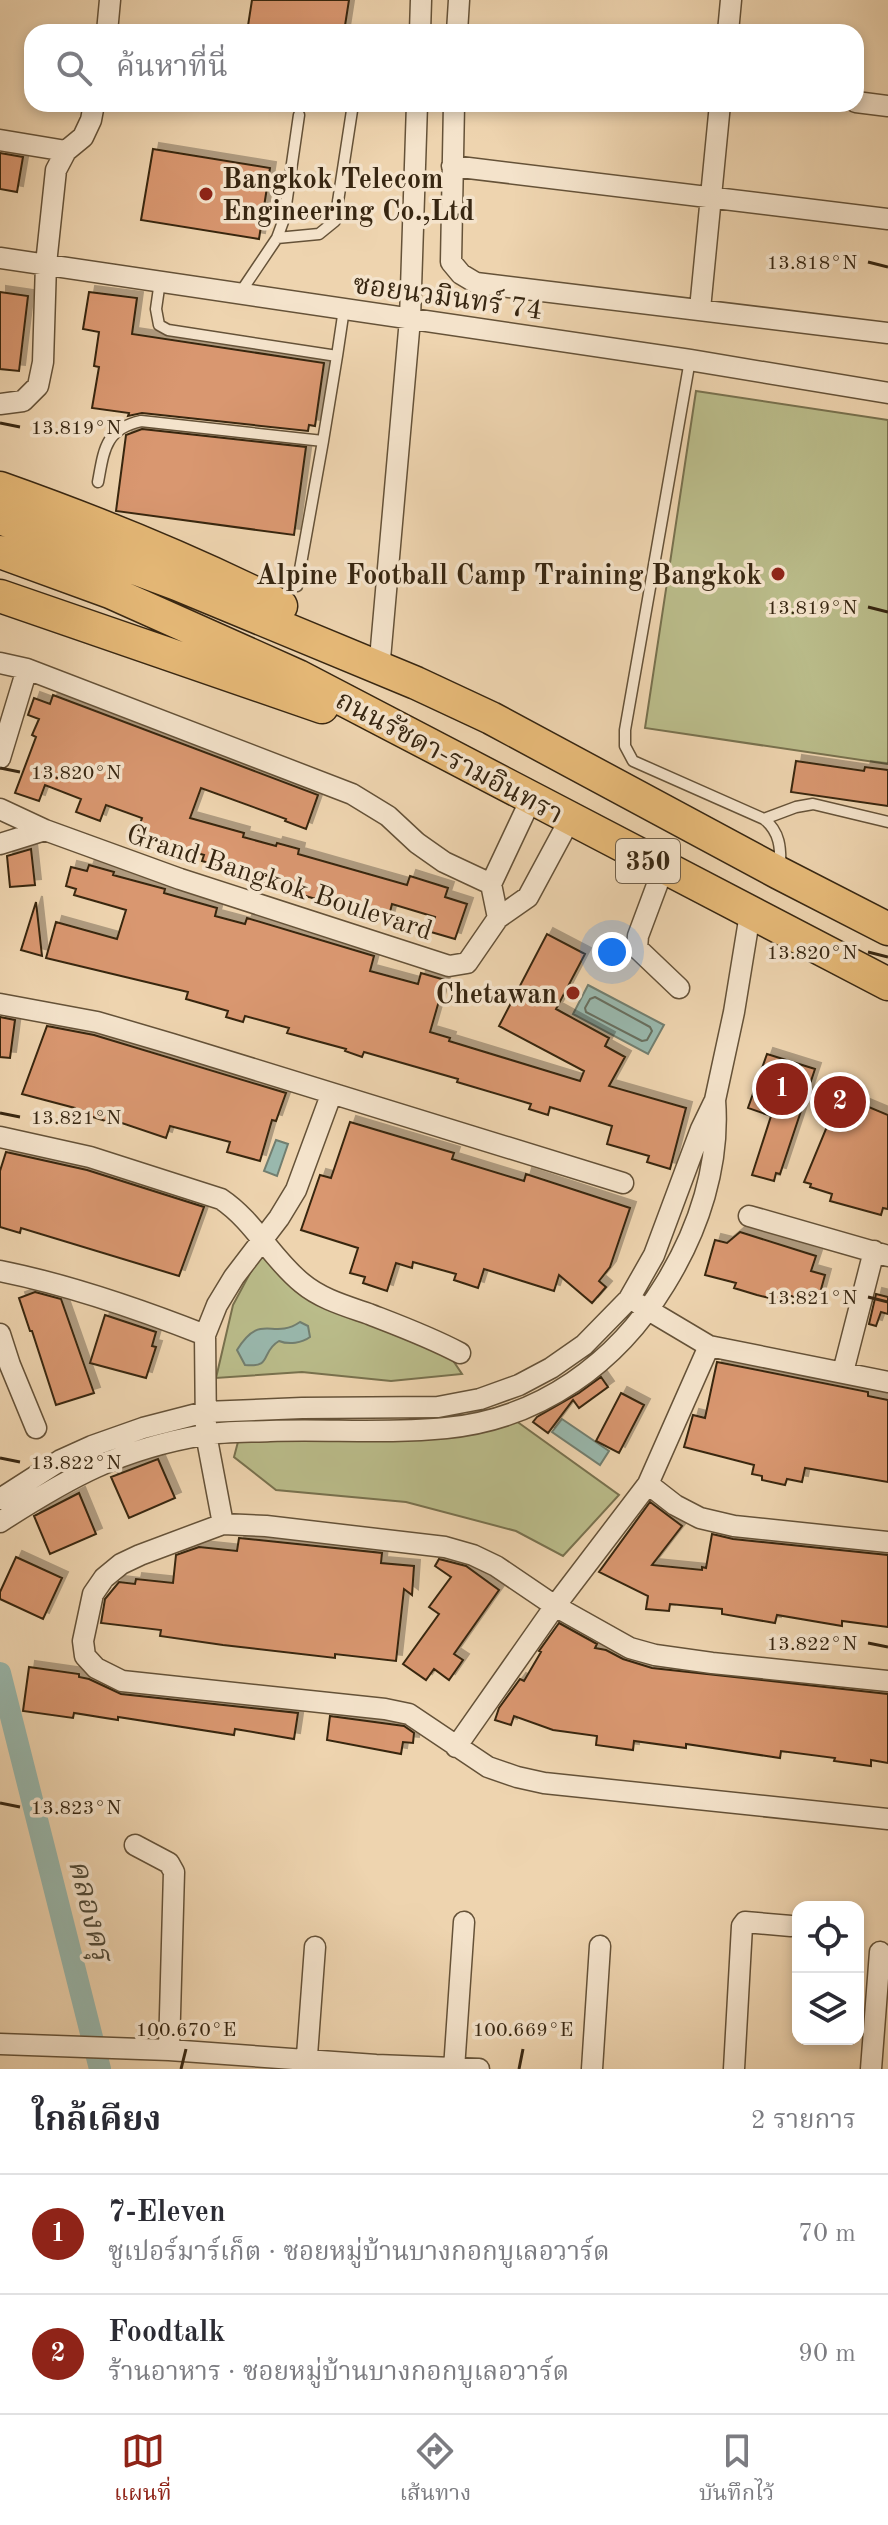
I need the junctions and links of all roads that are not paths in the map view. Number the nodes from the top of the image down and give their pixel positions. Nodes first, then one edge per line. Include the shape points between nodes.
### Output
1 (110, 0) edge
2 (421, 0) edge
3 (459, 0) edge
4 (731, 0) edge
5 (108, 24) edge
6 (420, 24) edge
7 (458, 24) edge
8 (729, 24) edge
9 (864, 103) edge
10 (888, 106) edge
11 (92, 112) edge
12 (352, 112) edge
13 (417, 112) edge
14 (454, 112) edge
15 (719, 112) edge
16 (299, 115) dead end
17 (0, 140) edge
18 (66, 151) junction
19 (452, 166) junction
20 (712, 198) junction
21 (888, 219) edge
22 (277, 238) junction
23 (0, 258) edge
24 (46, 264) junction
25 (160, 281) junction
26 (240, 293) junction
27 (344, 309) junction
28 (700, 309) junction
29 (410, 319) junction
30 (888, 333) edge
31 (337, 356) junction
32 (690, 360) junction
33 (888, 393) edge
34 (0, 404) edge
35 (323, 441) junction
36 (98, 482) dead end
37 (0, 488) edge
38 (0, 518) edge
39 (0, 552) edge
40 (297, 586) dead end
41 (0, 596) edge
42 (380, 659) junction
43 (0, 663) edge
44 (27, 669) junction
45 (416, 683) junction
46 (409, 735) junction
47 (0, 758) edge
48 (531, 799) junction
49 (0, 809) edge
50 (570, 819) junction
51 (764, 819) junction
52 (888, 822) edge
53 (45, 830) junction
54 (0, 844) edge
55 (663, 869) junction
56 (779, 873) junction
57 (491, 884) junction
58 (750, 914) junction
59 (498, 918) junction
60 (888, 929) edge
61 (888, 984) edge
62 (679, 988) dead end
63 (0, 1004) edge
64 (331, 1095) junction
65 (715, 1100) junction
66 (0, 1137) edge
67 (623, 1183) dead end
68 (749, 1216) dead end
69 (263, 1239) junction
70 (881, 1254) edge
71 (0, 1271) edge
72 (629, 1299) junction
73 (649, 1311) junction
74 (0, 1334) edge
75 (205, 1335) junction
76 (709, 1346) junction
77 (460, 1353) dead end
78 (843, 1372) junction
79 (888, 1382) edge
80 (205, 1412) junction
81 (36, 1428) dead end
82 (206, 1434) junction
83 (648, 1484) junction
84 (0, 1499) edge
85 (0, 1522) edge
86 (223, 1524) junction
87 (888, 1542) edge
88 (555, 1606) junction
89 (888, 1681) edge
90 (456, 1747) junction
91 (888, 1819) edge
92 (135, 1845) dead end
93 (464, 1922) dead end
94 (791, 1926) dead end
95 (600, 1946) dead end
96 (315, 1947) dead end
97 (880, 1952) dead end
98 (0, 2044) edge
99 (169, 2050) junction
100 (306, 2065) edge
101 (454, 2068) edge
102 (479, 2069) edge
103 (592, 2069) edge
104 (734, 2069) edge
105 (871, 2069) edge

1 - 5 street
2 - 6 street
3 - 7 street
4 - 8 street
9 - 10 street
11 - 18 street via 83,137
12 - 22 lane via 335,221 319,234
13 - 29 street
14 - 19 street
15 - 20 street
16 - 22 lane
17 - 18 street
18 - 24 street via 56,170
19 - 20 street
19 - 28 street via 451,262 476,283
20 - 21 street
20 - 28 street
22 - 26 lane
23 - 24 street, ซอยนวมินทร์ 74
24 - 25 street, ซอยนวมินทร์ 74
24 - 34 street via 38,386 23,401
25 - 26 street, ซอยนวมินทร์ 74
25 - 31 lane via 156,317 168,330
26 - 27 street, ซอยนวมินทร์ 74
27 - 29 street, ซอยนวมินทร์ 74
27 - 31 lane
28 - 30 street
29 - 32 street, ซอยนวมินทร์ 74
29 - 42 street
31 - 35 lane
32 - 33 street, ซอยนวมินทร์ 74
32 - 51 lane via 625,746 633,761
35 - 36 lane via 141,421 112,434
35 - 40 lane
37 - 42 main road via 167,552
38 - 45 main road, ถนนรัชดา-รามอินทรา / 350
39 - 46 main road, ถนนรัชดา-รามอินทรา / 350 via 205,633
41 - 46 main road
42 - 45 main road
43 - 44 street
44 - 47 street
44 - 57 street via 352,794 444,862
45 - 56 main road, ถนนรัชดา-รามอินทรา / 350
46 - 48 main road, ถนนรัชดา-รามอินทรา / 350
48 - 50 main road, ถนนรัชดา-รามอินทรา / 350
48 - 57 street
49 - 53 street, Grand Bangkok Boulevard
50 - 55 main road, ถนนรัชดา-รามอินทรา / 350
50 - 59 street, Grand Bangkok Boulevard via 528,897
51 - 52 lane via 813,804
51 - 56 lane via 779,840
53 - 54 street
53 - 59 street, Grand Bangkok Boulevard via 234,898 449,966 467,963
55 - 58 main road, ถนนรัชดา-รามอินทรา / 350
55 - 62 street via 637,948
56 - 60 main road, ถนนรัชดา-รามอินทรา / 350
57 - 59 street
58 - 61 main road, ถนนรัชดา-รามอินทรา / 350
58 - 65 street
63 - 64 street via 97,1022
64 - 67 street
64 - 69 street via 296,1190
65 - 72 street via 654,1255
65 - 73 street via 718,1132 699,1214 682,1256
66 - 69 street via 90,1157 221,1199
68 - 70 street
69 - 75 street via 217,1305
69 - 77 street via 303,1284 326,1298
70 - 78 street
71 - 75 street via 65,1287
72 - 73 street
72 - 80 street via 584,1345 551,1368 480,1399 438,1407
73 - 76 street
73 - 82 street via 601,1362 568,1387 528,1408 482,1422 408,1430
74 - 81 street
75 - 80 street
76 - 78 street
76 - 83 street
78 - 79 street
80 - 82 street
80 - 84 street via 92,1446
82 - 85 street via 103,1462
82 - 86 street
83 - 87 street via 700,1518
83 - 88 street
86 - 88 street via 445,1547 496,1566
86 - 90 street via 140,1555 104,1578 93,1594 83,1641 85,1656 96,1668 122,1681 409,1714
88 - 89 street via 613,1640 655,1655
88 - 90 street
90 - 91 street via 488,1767 544,1783
92 - 99 street via 169,1863 174,1872
93 - 101 street
94 - 104 street via 742,1926
95 - 103 street
96 - 100 street
97 - 105 street
98 - 99 street
99 - 100 street
100 - 101 street
101 - 102 street

